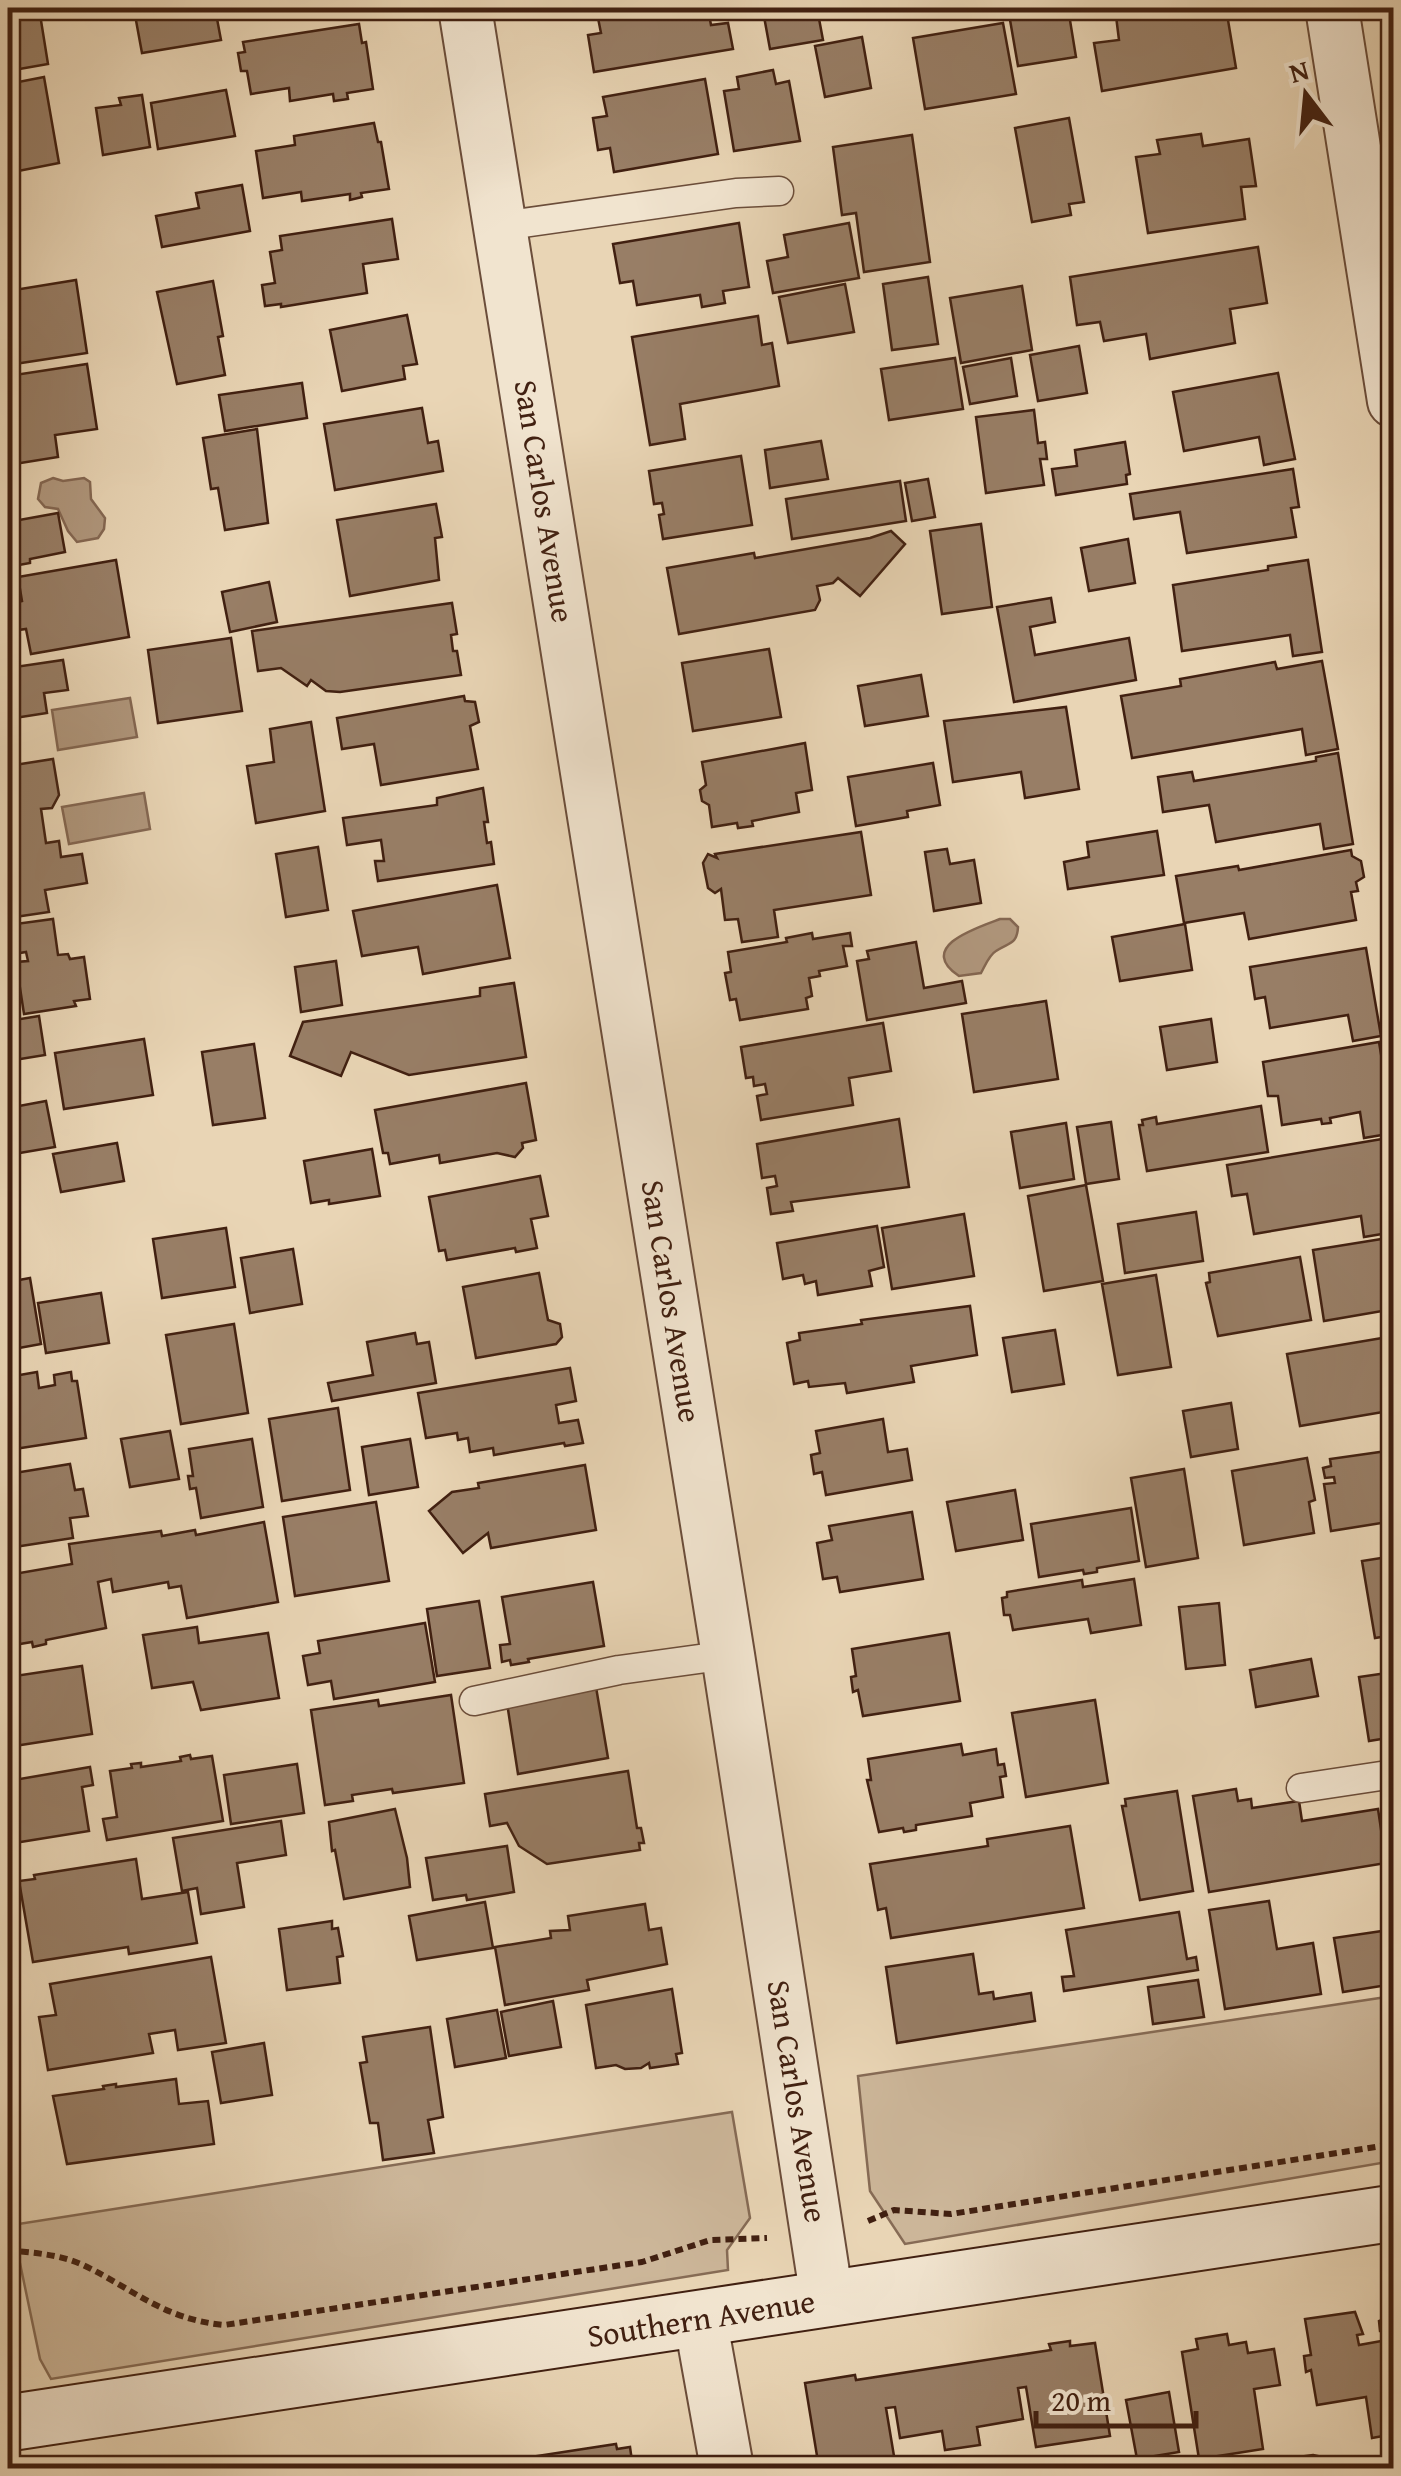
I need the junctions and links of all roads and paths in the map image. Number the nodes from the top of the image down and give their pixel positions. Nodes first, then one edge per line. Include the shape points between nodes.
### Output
1 (465, 8) edge
2 (1332, 8) edge
3 (779, 191) dead end
4 (501, 226) junction
5 (1394, 401) edge
6 (728, 1655) junction
7 (474, 1701) dead end
8 (1394, 1774) edge
9 (1301, 1788) dead end
10 (1394, 2144) edge
11 (1394, 2212) edge
12 (862, 2224) dead end
13 (763, 2238) dead end
14 (8, 2250) edge
15 (826, 2299) junction
16 (700, 2318) junction
17 (8, 2423) edge
18 (727, 2468) edge

1 - 4 street, San Carlos Avenue
2 - 5 street
3 - 4 lane
4 - 6 street, San Carlos Avenue
6 - 7 lane
6 - 15 street, San Carlos Avenue
8 - 9 lane
10 - 12 path via 951,2214 894,2210
11 - 15 street, Southern Avenue
13 - 14 path via 710,2240 642,2262 224,2324 194,2322 149,2304 84,2265
15 - 16 street, Southern Avenue
16 - 17 street, Southern Avenue
16 - 18 street

